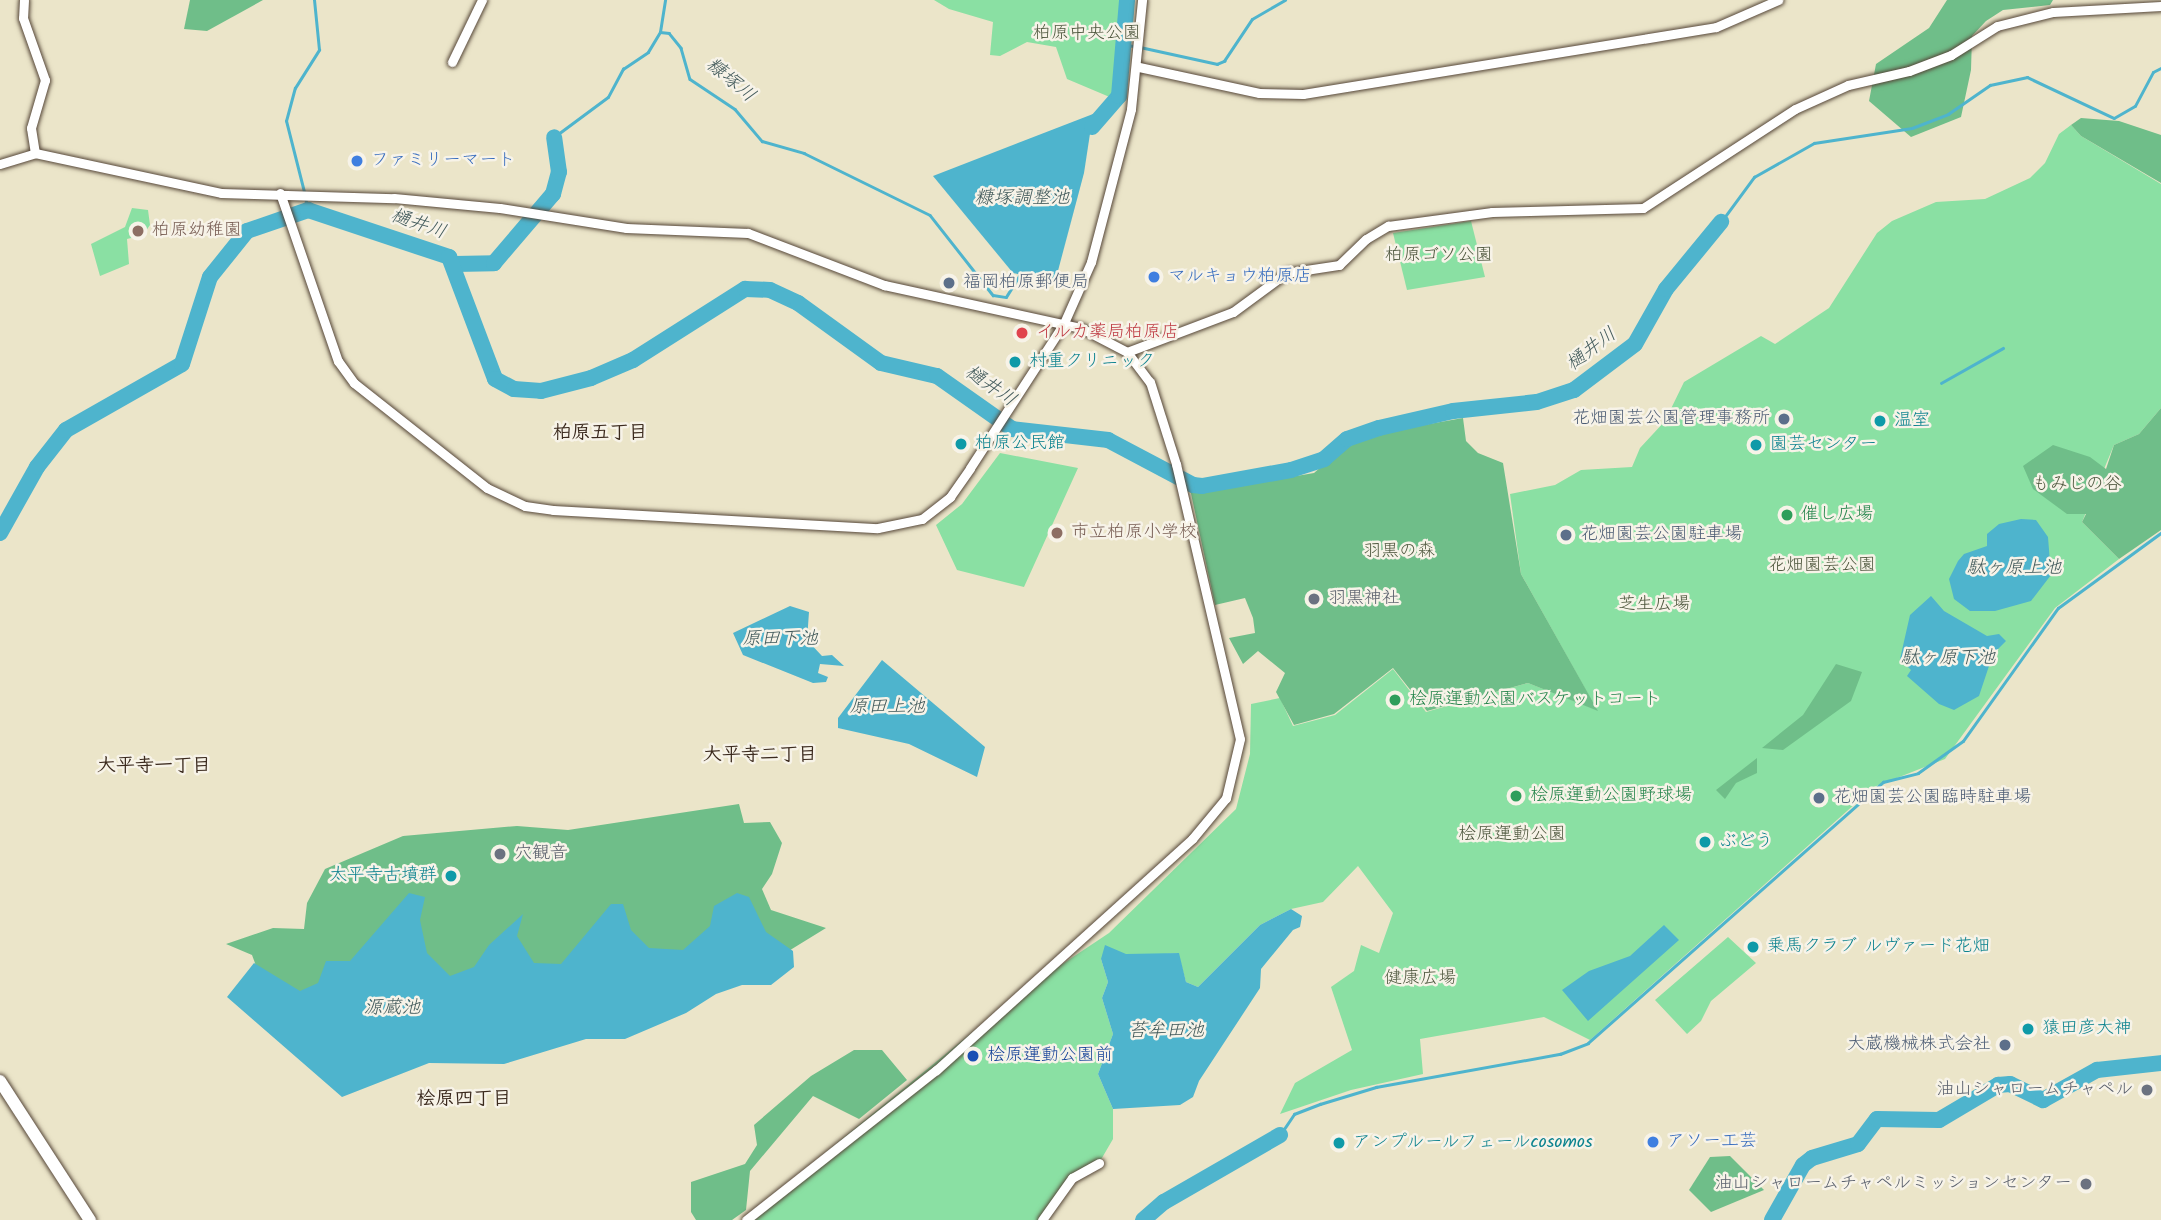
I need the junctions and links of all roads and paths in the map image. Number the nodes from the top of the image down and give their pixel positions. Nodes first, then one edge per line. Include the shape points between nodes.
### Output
1 (24, 0) edge
2 (482, 0) edge
3 (1142, 0) edge
4 (1778, 0) edge
5 (2161, 6) edge
6 (452, 62) dead end
7 (1139, 67) junction
8 (35, 153) junction
9 (0, 164) edge
10 (281, 197) junction
11 (1064, 323) junction
12 (1127, 352) junction
13 (0, 1081) edge
14 (1100, 1163) dead end
15 (90, 1220) edge
16 (746, 1220) edge
17 (1042, 1220) edge

1 - 8 street via 23,18 45,80 31,128
2 - 6 street
3 - 7 street
4 - 7 street via 1716,27 1303,94 1259,93
5 - 12 street via 2053,12 1997,26 1951,55 1909,71 1848,85 1795,109 1643,208 1492,212 1388,226 1366,239 1339,265 1286,273 1224,317
7 - 11 street via 1091,262
8 - 9 street
8 - 10 street via 172,186
10 - 11 street via 524,211 626,228 748,233 884,285
10 - 11 street via 338,361 354,383 487,488 525,506 878,528 922,519 950,497
11 - 12 street
12 - 16 street via 1160,404 1240,739 1226,798 1192,839 936,1070
13 - 15 main road
14 - 17 street via 1072,1178

